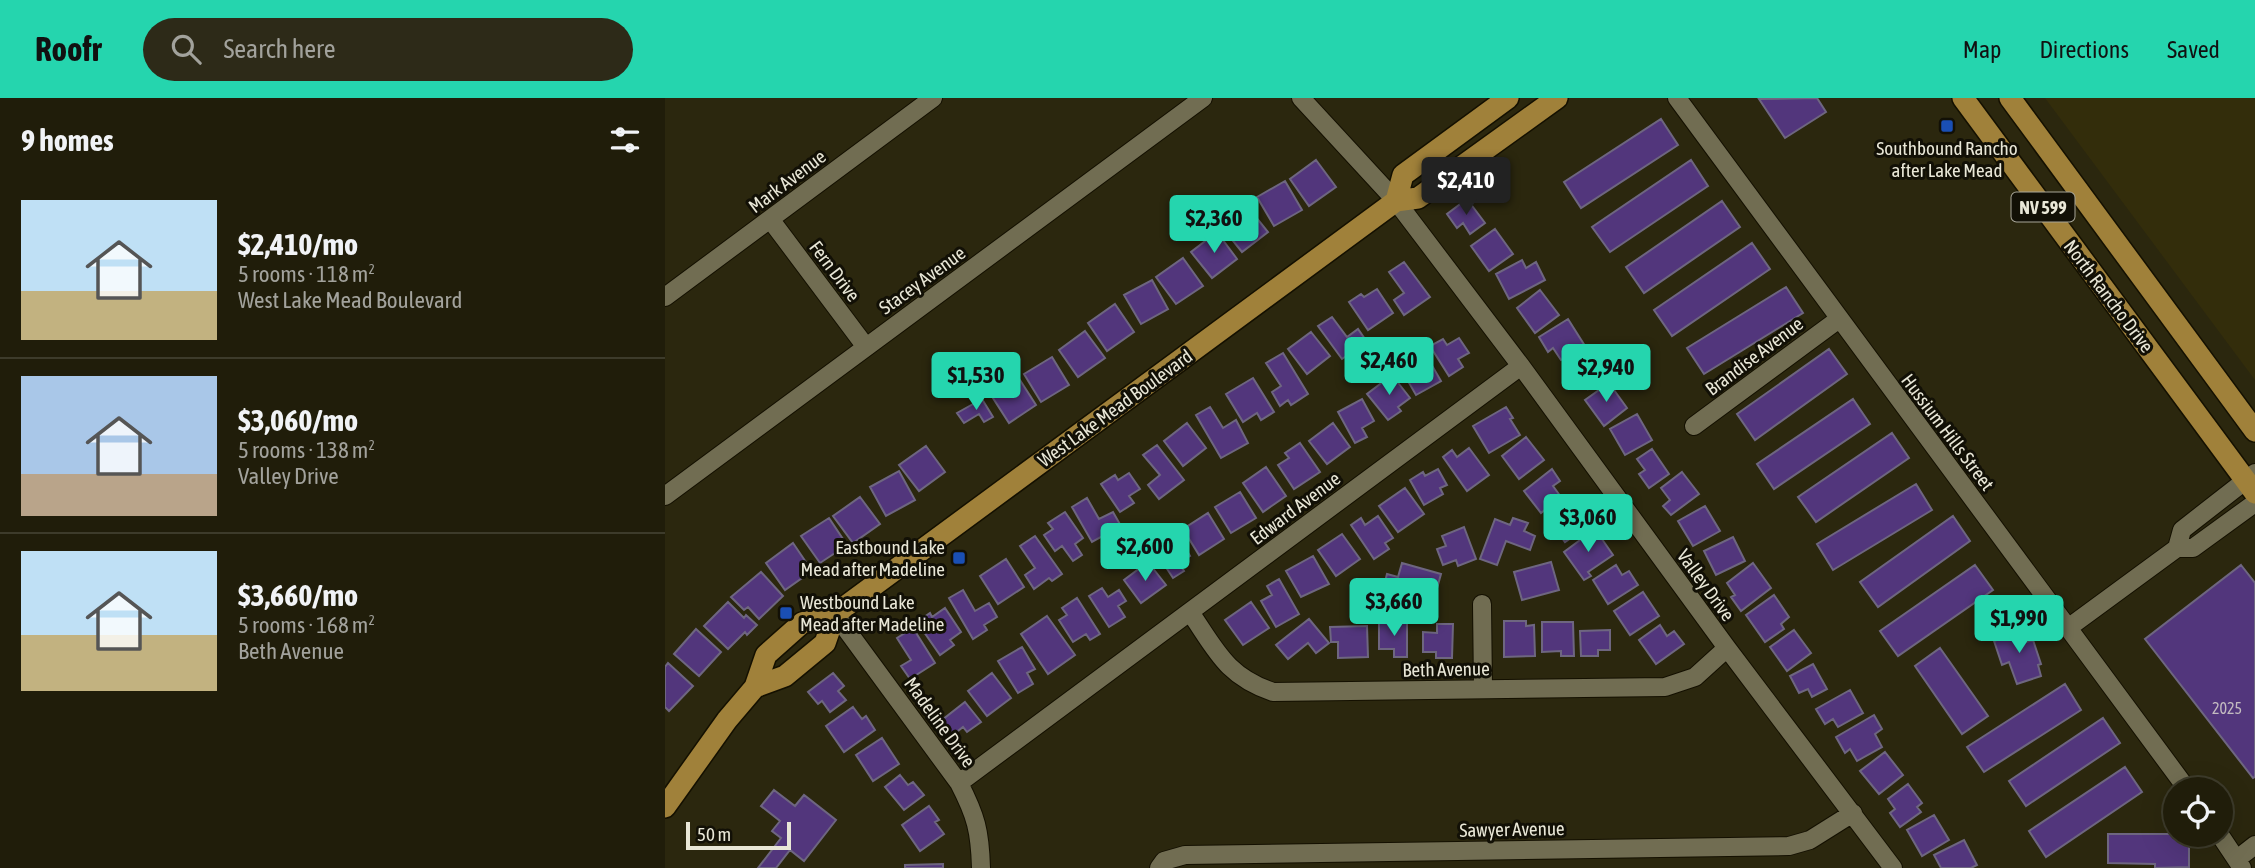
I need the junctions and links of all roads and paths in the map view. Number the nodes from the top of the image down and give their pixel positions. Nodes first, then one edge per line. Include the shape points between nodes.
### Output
1 (933, 98) edge
2 (1203, 98) edge
3 (1301, 98) edge
4 (1508, 98) edge
5 (1557, 98) edge
6 (1677, 98) edge
7 (1963, 98) edge
8 (2010, 98) edge
9 (1395, 201) junction
10 (770, 219) junction
11 (665, 297) edge
12 (1839, 319) junction
13 (866, 347) junction
14 (1521, 366) junction
15 (1694, 426) dead end
16 (2255, 430) edge
17 (2252, 482) edge
18 (665, 496) edge
19 (2255, 503) edge
20 (2177, 548) junction
21 (1482, 604) dead end
22 (1190, 612) junction
23 (835, 614) junction
24 (2067, 628) junction
25 (1727, 649) junction
26 (755, 687) junction
27 (1483, 690) junction
28 (2178, 777) edge
29 (959, 783) junction
30 (665, 807) edge
31 (1853, 813) junction
32 (2255, 845) edge
33 (2228, 847) edge
34 (2239, 864) edge
35 (1161, 865) edge
36 (981, 868) edge
37 (1893, 868) edge

1 - 10 street, Mark Avenue
2 - 13 street, Stacey Avenue
3 - 9 street, Valley Drive
4 - 9 main road, West Lake Mead Boulevard via 1403,175
5 - 9 main road, West Lake Mead Boulevard via 1418,198
6 - 12 street, Hussium Hills Street
7 - 17 main road, North Rancho Drive / NV 599
8 - 16 main road, North Rancho Drive / NV 599
9 - 14 street, Valley Drive
9 - 23 main road, West Lake Mead Boulevard
10 - 11 street, Mark Avenue
10 - 13 street, Fern Drive
12 - 15 street, Brandise Avenue
12 - 24 street, Hussium Hills Street
13 - 18 street, Stacey Avenue
14 - 22 street, Edward Avenue
14 - 25 street, Valley Drive
17 - 20 street via 2182,530
19 - 20 street via 2193,548
20 - 24 street
21 - 27 street
22 - 27 street, Beth Avenue via 1236,674 1273,692
22 - 29 street, Edward Avenue
23 - 26 main road, West Lake Mead Boulevard via 825,643 785,676
23 - 26 main road, West Lake Mead Boulevard via 802,623 766,655
23 - 29 street, Madeline Drive
24 - 28 street, Hussium Hills Street
25 - 27 street, Beth Avenue via 1695,677 1665,687
25 - 31 street, Valley Drive
26 - 30 main road, West Lake Mead Boulevard
29 - 36 street, Madeline Drive via 974,812
31 - 35 street, Sawyer Avenue via 1810,841 1789,846 1185,855
31 - 37 street, Valley Drive
32 - 34 street
33 - 34 street

